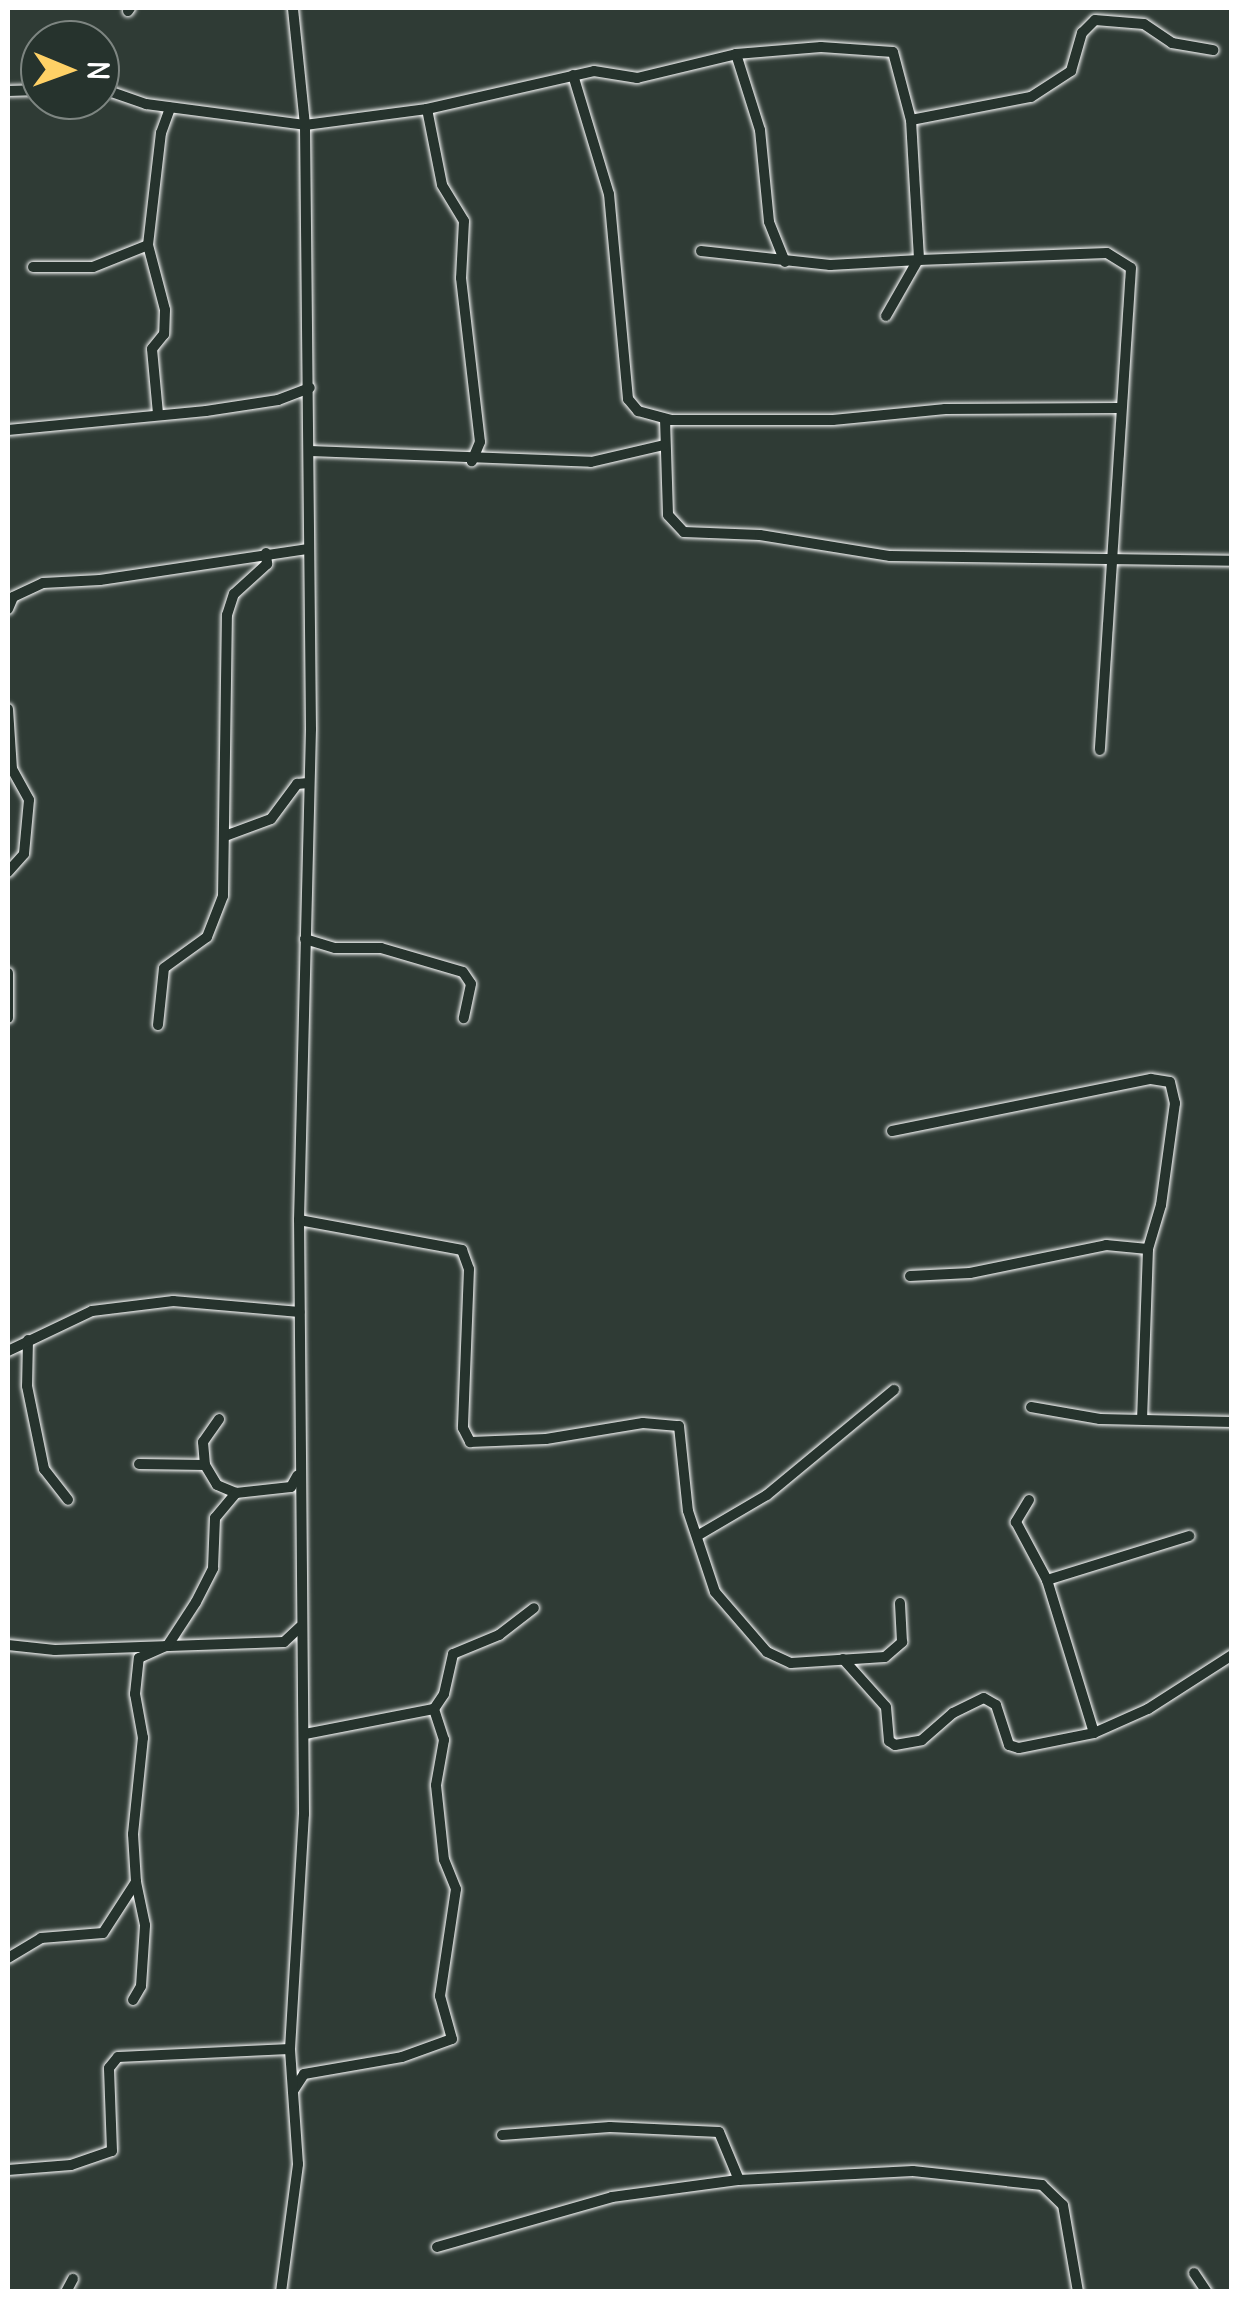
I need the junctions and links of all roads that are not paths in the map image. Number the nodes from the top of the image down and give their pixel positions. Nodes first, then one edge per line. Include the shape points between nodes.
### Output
1 (293, 8) edge
2 (1212, 50) dead end
3 (736, 54) junction
4 (573, 76) junction
5 (120, 94) edge
6 (170, 108) junction
7 (427, 109) junction
8 (912, 120) junction
9 (304, 125) junction
10 (148, 245) junction
11 (701, 251) dead end
12 (919, 260) junction
13 (786, 263) junction
14 (33, 267) dead end
15 (886, 316) dead end
16 (310, 388) junction
17 (1118, 408) junction
18 (158, 414) junction
19 (666, 419) junction
20 (8, 430) edge
21 (664, 445) junction
22 (310, 451) junction
23 (472, 462) junction
24 (307, 549) junction
25 (266, 553) junction
26 (1114, 560) junction
27 (1232, 561) edge
28 (8, 609) edge
29 (8, 709) edge
30 (1100, 750) dead end
31 (308, 783) junction
32 (225, 836) junction
33 (8, 872) edge
34 (305, 939) junction
35 (8, 972) edge
36 (8, 1018) edge
37 (464, 1018) dead end
38 (158, 1025) dead end
39 (892, 1131) dead end
40 (299, 1220) junction
41 (1148, 1248) junction
42 (910, 1276) dead end
43 (300, 1312) junction
44 (28, 1340) junction
45 (8, 1350) edge
46 (894, 1390) dead end
47 (1031, 1407) dead end
48 (1142, 1418) junction
49 (219, 1419) dead end
50 (1232, 1422) edge
51 (300, 1456) junction
52 (139, 1464) dead end
53 (206, 1464) junction
54 (236, 1494) junction
55 (68, 1500) dead end
56 (1029, 1500) dead end
57 (697, 1536) junction
58 (1189, 1536) dead end
59 (1047, 1580) junction
60 (900, 1603) dead end
61 (534, 1608) dead end
62 (300, 1627) junction
63 (284, 1642) junction
64 (8, 1645) edge
65 (168, 1646) junction
66 (1232, 1655) edge
67 (300, 1656) junction
68 (843, 1659) junction
69 (434, 1709) junction
70 (304, 1734) junction
71 (1094, 1734) junction
72 (136, 1882) junction
73 (8, 1958) edge
74 (133, 2000) dead end
75 (290, 2049) junction
76 (292, 2092) junction
77 (502, 2135) dead end
78 (8, 2170) edge
79 (739, 2180) junction
80 (438, 2248) dead end
81 (1194, 2273) dead end
82 (73, 2280) dead end
83 (66, 2292) edge
84 (281, 2292) edge
85 (1078, 2292) edge
86 (1206, 2292) edge

1 - 9 street
2 - 8 street via 1172,43 1144,24 1095,20 1082,33 1071,71 1031,97
3 - 4 street via 637,78
3 - 8 street via 884,47 892,52
3 - 13 street via 760,130 769,222
4 - 7 street
4 - 19 street via 609,194 628,399 638,411
5 - 6 street
6 - 9 street
6 - 10 street via 160,133
7 - 9 street
7 - 23 street via 442,185 464,221 461,278 480,442
8 - 12 street
9 - 16 street
10 - 14 street via 93,266
10 - 18 street via 165,310 164,334 152,349
11 - 13 street via 754,252
12 - 13 street
12 - 15 street
12 - 17 street via 1107,253 1128,261
16 - 18 street via 278,400
16 - 22 street
17 - 19 street via 945,408 832,420
17 - 26 street
18 - 20 street
19 - 21 street
21 - 23 street via 592,462
21 - 26 street via 668,515 684,532 760,535 890,556
22 - 23 street
22 - 24 street
24 - 25 street
24 - 31 street
25 - 28 street via 42,583 13,597
25 - 32 street via 267,564 234,594 227,614
26 - 27 street
26 - 30 street
29 - 33 street via 12,769 29,800 24,854
31 - 32 street via 297,784 271,819
31 - 34 street
32 - 38 street via 223,896 207,937 164,968
34 - 37 street via 381,948 463,972 470,984
34 - 40 street
35 - 36 street
39 - 41 street via 1151,1079 1170,1082 1174,1103 1162,1205
40 - 43 street
40 - 57 street via 462,1250 469,1269 464,1436 481,1445 623,1425 679,1426 683,1484
41 - 42 street via 1106,1246 970,1273
41 - 48 street
43 - 44 street via 172,1301 92,1311
43 - 51 street
44 - 45 street
44 - 55 street via 28,1386 44,1469
46 - 57 street via 767,1495
47 - 48 street via 1100,1419
48 - 50 street
49 - 53 street via 203,1442
51 - 54 street via 291,1487
51 - 62 street
52 - 53 street
53 - 54 street via 217,1485
54 - 65 street via 215,1518 214,1568
56 - 59 street via 1016,1522
57 - 68 street via 714,1592 767,1652 791,1664
58 - 59 street
59 - 71 street
60 - 68 street via 899,1648 884,1657
61 - 69 street via 498,1635 453,1654
62 - 63 street
62 - 67 street
63 - 65 street
63 - 67 street
64 - 65 street
65 - 72 street via 140,1658 136,1674 143,1738 133,1834
66 - 71 street via 1148,1709
67 - 70 street
68 - 71 street via 886,1708 888,1741 895,1745 914,1744 984,1698 996,1704 1009,1745
69 - 70 street
69 - 76 street via 444,1740 436,1785 444,1860 456,1889 440,1996 452,2038 402,2058 304,2074
70 - 75 street
72 - 73 street via 102,1933 41,1938
72 - 74 street via 145,1926 142,1986
75 - 76 street
75 - 78 street via 118,2057 109,2068 112,2151 71,2165
76 - 84 street via 298,2164
77 - 79 street via 610,2127 719,2132
79 - 80 street via 612,2197
79 - 85 street via 912,2172 1042,2185 1063,2206
81 - 86 street
82 - 83 street

